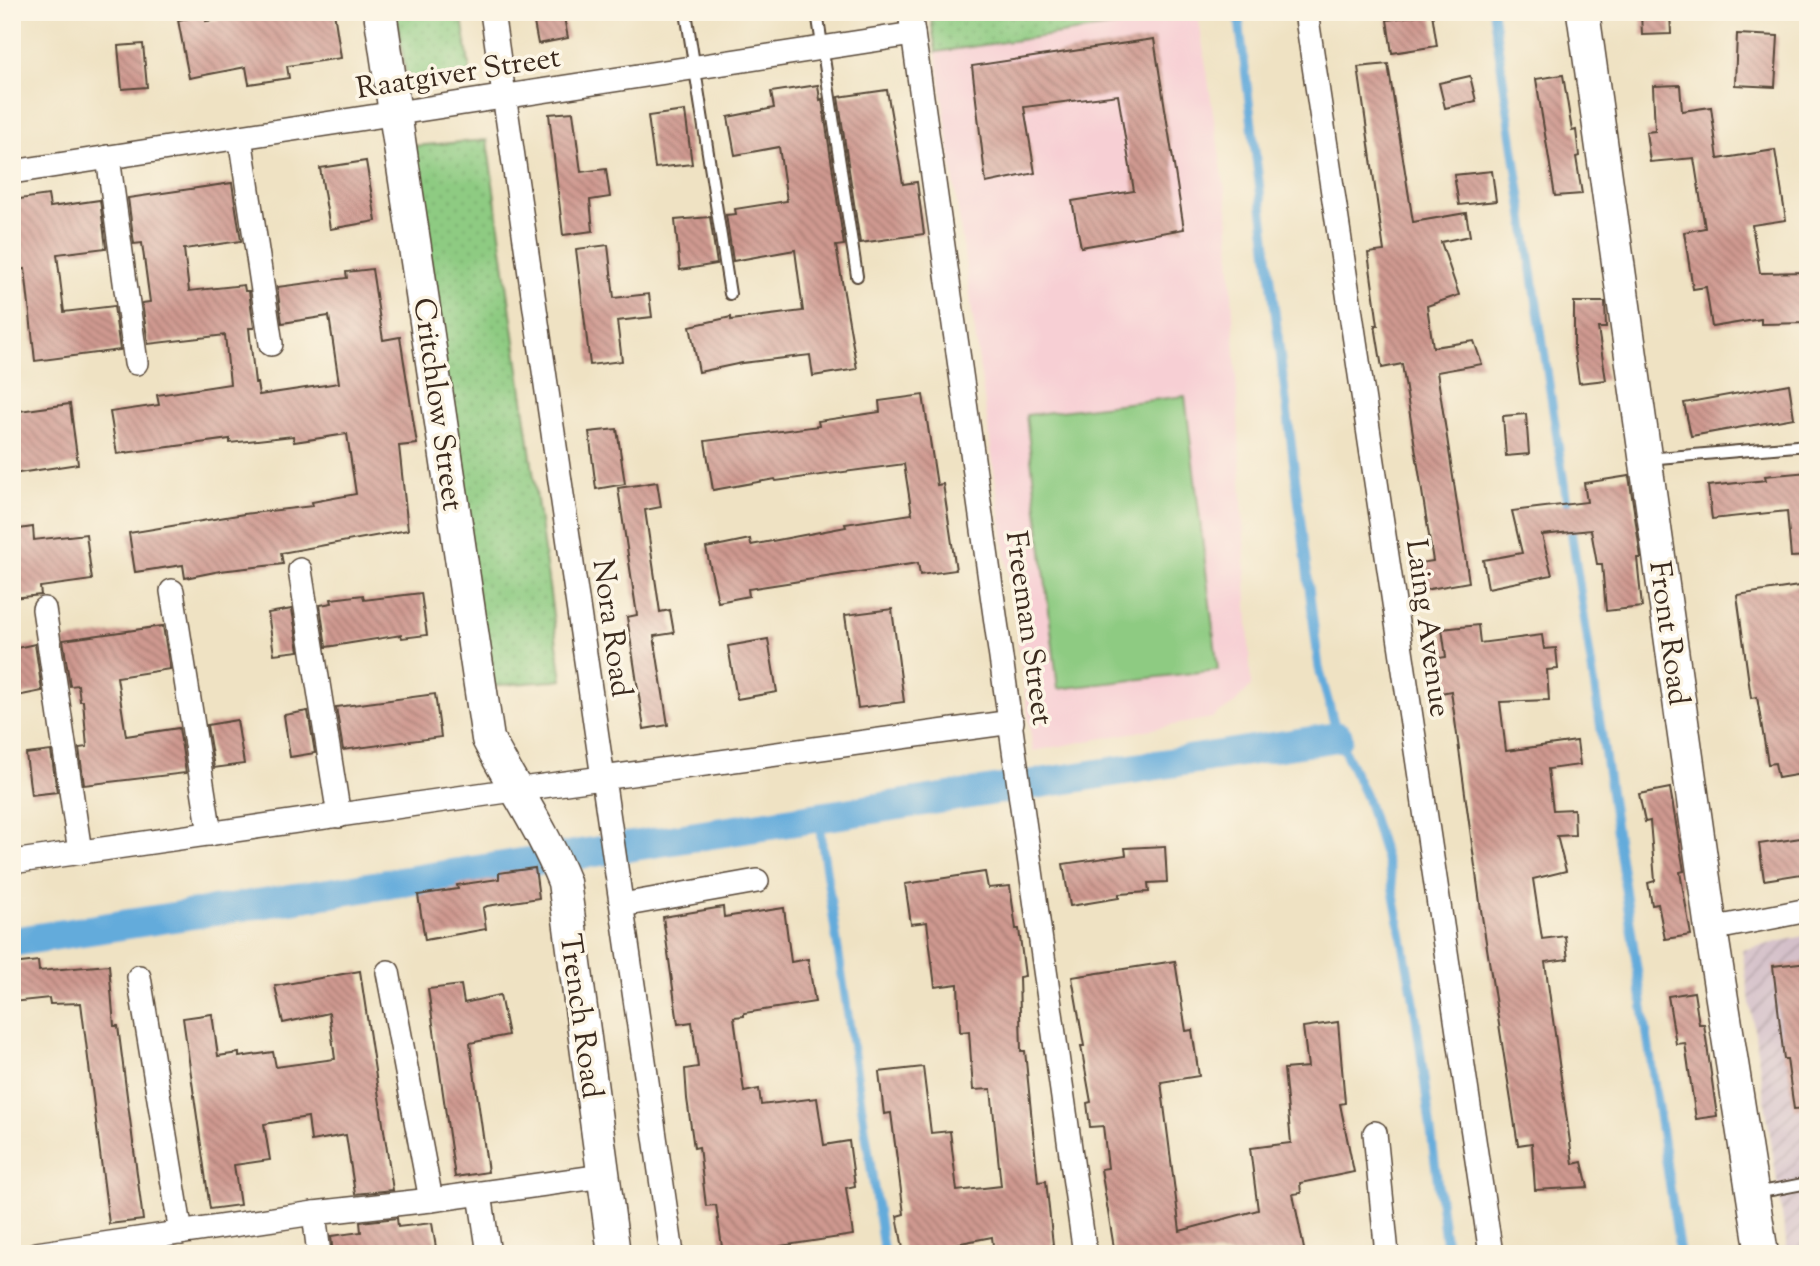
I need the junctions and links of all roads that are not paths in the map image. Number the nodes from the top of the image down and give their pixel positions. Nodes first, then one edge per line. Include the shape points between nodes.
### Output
1 (380, 12) edge
2 (492, 12) edge
3 (686, 12) edge
4 (817, 12) edge
5 (1306, 12) edge
6 (1583, 12) edge
7 (912, 23) edge
8 (823, 48) junction
9 (695, 68) junction
10 (505, 97) junction
11 (396, 113) junction
12 (240, 137) junction
13 (108, 157) junction
14 (12, 172) edge
15 (857, 276) dead end
16 (730, 294) dead end
17 (271, 344) dead end
18 (136, 363) dead end
19 (1808, 445) edge
20 (1645, 459) junction
21 (300, 570) dead end
22 (172, 591) dead end
23 (44, 609) dead end
24 (1012, 722) junction
25 (603, 779) junction
26 (514, 789) junction
27 (339, 816) junction
28 (210, 834) junction
29 (80, 852) junction
30 (12, 862) edge
31 (757, 881) dead end
32 (622, 905) junction
33 (1808, 910) edge
34 (1711, 929) junction
35 (388, 972) dead end
36 (139, 977) dead end
37 (1375, 1133) dead end
38 (603, 1176) junction
39 (1808, 1183) edge
40 (1753, 1193) junction
41 (480, 1194) junction
42 (431, 1200) junction
43 (314, 1213) junction
44 (181, 1233) junction
45 (41, 1253) edge
46 (319, 1254) edge
47 (489, 1254) edge
48 (614, 1254) edge
49 (672, 1254) edge
50 (1085, 1254) edge
51 (1387, 1254) edge
52 (1491, 1254) edge
53 (1762, 1254) edge

1 - 11 street, Critchlow Street
2 - 10 street, Nora Road
3 - 9 lane
4 - 8 lane
5 - 52 street, Laing Avenue
6 - 20 street, Front Road
7 - 8 street, Raatgiver Street
7 - 24 street, Freeman Street
8 - 9 street, Raatgiver Street
8 - 15 lane
9 - 10 street, Raatgiver Street
9 - 16 lane
10 - 11 street, Raatgiver Street
10 - 25 street, Nora Road
11 - 12 street, Raatgiver Street
11 - 26 street, Critchlow Street via 488,739
12 - 13 street, Raatgiver Street
12 - 17 street
13 - 14 street, Raatgiver Street
13 - 18 street
19 - 20 lane
20 - 34 street, Front Road
21 - 27 street
22 - 28 street
23 - 29 street
24 - 25 street
24 - 50 street, Freeman Street
25 - 26 street
25 - 32 street, Nora Road
26 - 27 street
26 - 38 street, Trench Road via 550,846 564,881
27 - 28 street
28 - 29 street
29 - 30 street
31 - 32 street
32 - 49 street, Nora Road
33 - 34 street
34 - 40 street, Front Road
35 - 42 street
36 - 44 street
37 - 51 street
38 - 41 street
38 - 48 street, Trench Road
39 - 40 lane
40 - 53 street, Front Road
41 - 42 street
41 - 47 street
42 - 43 street
43 - 44 street
43 - 46 street
44 - 45 street

